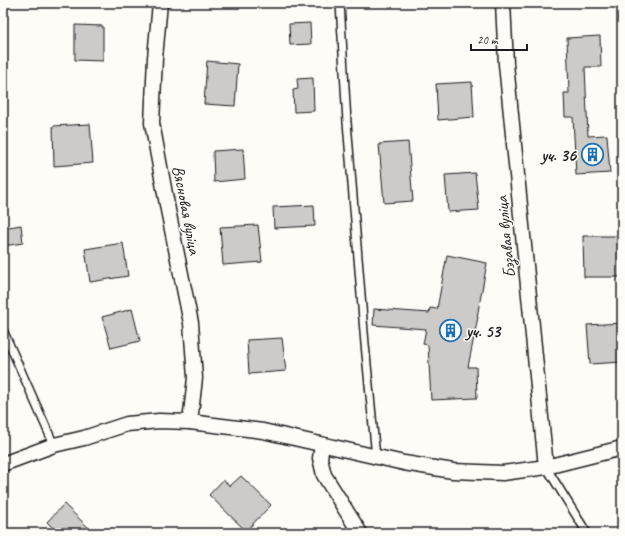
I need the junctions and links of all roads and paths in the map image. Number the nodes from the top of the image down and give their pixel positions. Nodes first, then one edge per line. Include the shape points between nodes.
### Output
1 (160, 3) edge
2 (340, 3) edge
3 (503, 3) edge
4 (3, 330) edge
5 (190, 422) junction
6 (54, 445) junction
7 (322, 445) junction
8 (622, 448) edge
9 (376, 457) junction
10 (3, 464) edge
11 (546, 467) junction
12 (360, 533) edge
13 (587, 533) edge

1 - 5 street, Вясновая вуліца via 152,123 191,323 195,378
2 - 9 lane via 364,336
3 - 11 street, Бэзавая вуліца via 506,64
4 - 6 lane
5 - 6 street via 127,424
5 - 7 street via 263,432
6 - 10 street
7 - 9 street
7 - 12 street via 320,458 324,475
8 - 11 street
9 - 11 street via 453,472 503,474
11 - 13 lane

